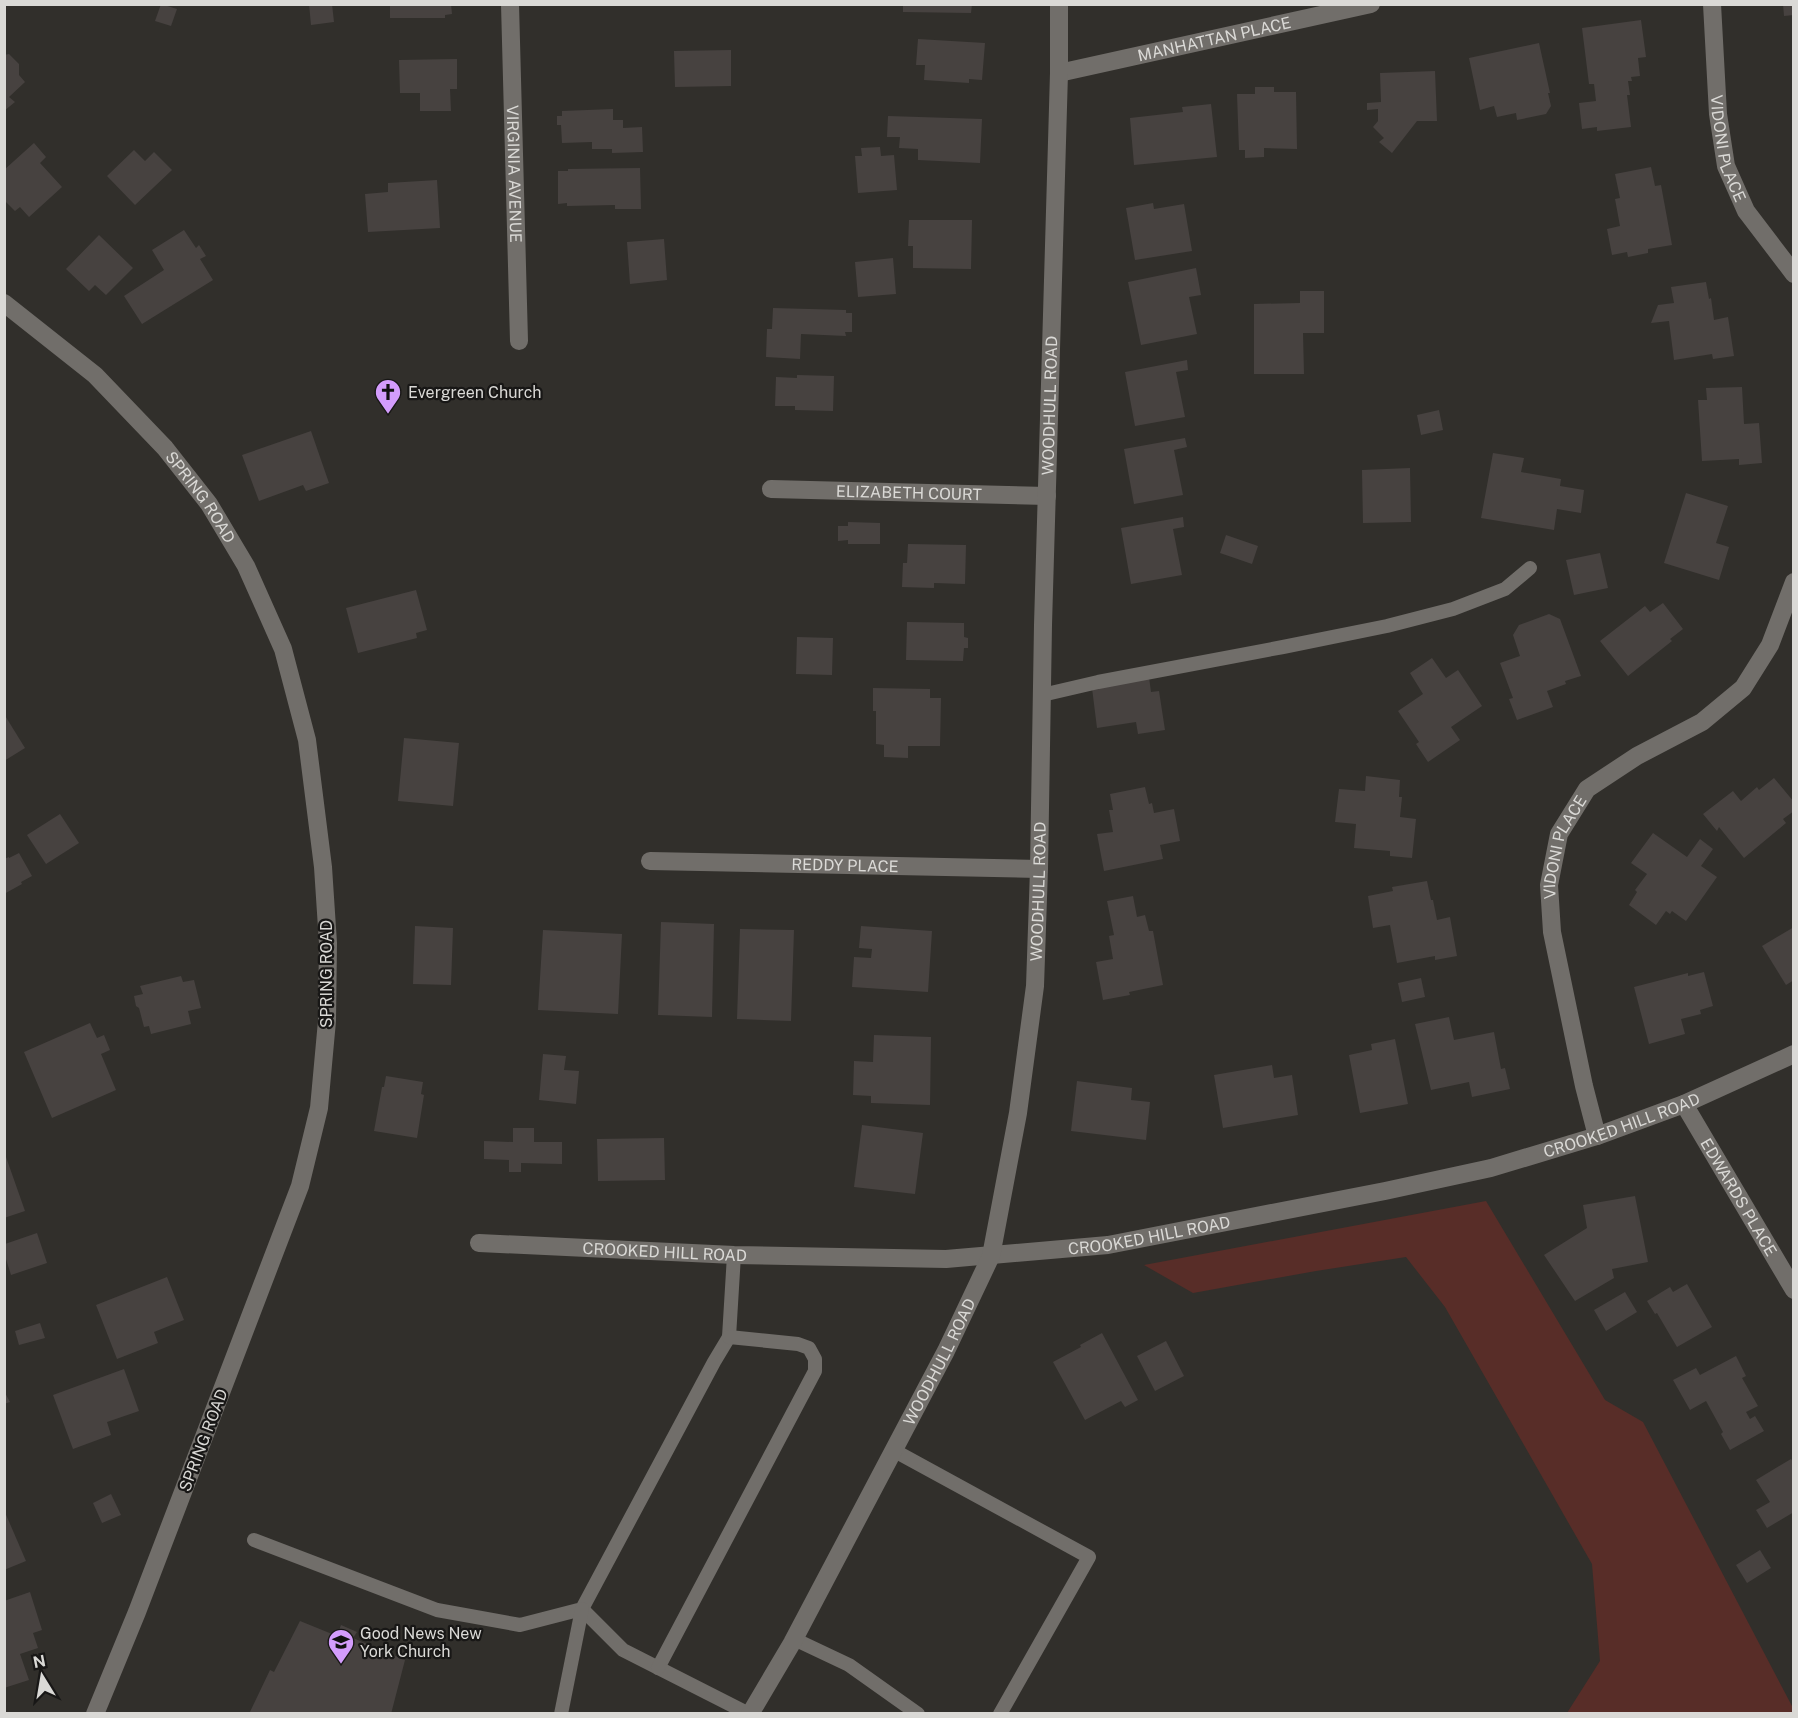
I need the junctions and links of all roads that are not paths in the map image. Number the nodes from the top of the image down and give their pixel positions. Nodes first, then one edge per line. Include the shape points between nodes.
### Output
1 (510, 4) edge
2 (1059, 4) edge
3 (1371, 4) edge
4 (1712, 4) edge
5 (1059, 73) junction
6 (1794, 274) edge
7 (4, 303) edge
8 (519, 341) dead end
9 (771, 489) dead end
10 (1047, 496) junction
11 (1530, 568) dead end
12 (1794, 582) edge
13 (1042, 695) junction
14 (650, 861) dead end
15 (1039, 869) junction
16 (1794, 1054) edge
17 (1684, 1104) junction
18 (1597, 1137) junction
19 (479, 1243) dead end
20 (734, 1256) junction
21 (991, 1256) junction
22 (1794, 1290) edge
23 (729, 1337) junction
24 (893, 1450) junction
25 (254, 1540) dead end
26 (582, 1609) junction
27 (794, 1639) junction
28 (658, 1668) junction
29 (95, 1713) edge
30 (561, 1713) edge
31 (749, 1713) edge
32 (918, 1713) edge
33 (1000, 1713) edge

1 - 8 street, VIRGINIA AVENUE
2 - 5 street, WOODHULL ROAD
3 - 5 street, MANHATTAN PLACE
4 - 6 street, VIDONI PLACE via 1718,114 1726,166 1746,211
5 - 10 street, WOODHULL ROAD
7 - 29 street, SPRING ROAD via 95,375 165,448 209,504 246,566 283,650 307,740 323,867 327,1021 319,1108 300,1186
9 - 10 street, ELIZABETH COURT
10 - 13 street, WOODHULL ROAD
11 - 13 lane via 1505,589 1453,609 1387,626
12 - 18 street, VIDONI PLACE via 1770,645 1743,688 1702,722 1637,756 1587,789 1559,834 1549,885 1552,932
13 - 15 street, WOODHULL ROAD
14 - 15 street, REDDY PLACE
15 - 21 street, WOODHULL ROAD via 1035,986 1018,1113
16 - 17 street, CROOKED HILL ROAD
17 - 18 street, CROOKED HILL ROAD
17 - 22 street, EDWARDS PLACE
18 - 21 street, CROOKED HILL ROAD via 1491,1168 1385,1191 1108,1245
19 - 20 street, CROOKED HILL ROAD
20 - 21 street, CROOKED HILL ROAD
20 - 23 lane
21 - 24 street, WOODHULL ROAD
23 - 26 lane
23 - 28 lane via 809,1348 815,1359 815,1371
24 - 27 street, WOODHULL ROAD
24 - 33 lane via 1089,1557
25 - 26 lane via 436,1610 520,1625
26 - 28 lane via 623,1650
26 - 30 lane
27 - 31 street, WOODHULL ROAD
27 - 32 lane via 849,1665
28 - 31 lane

